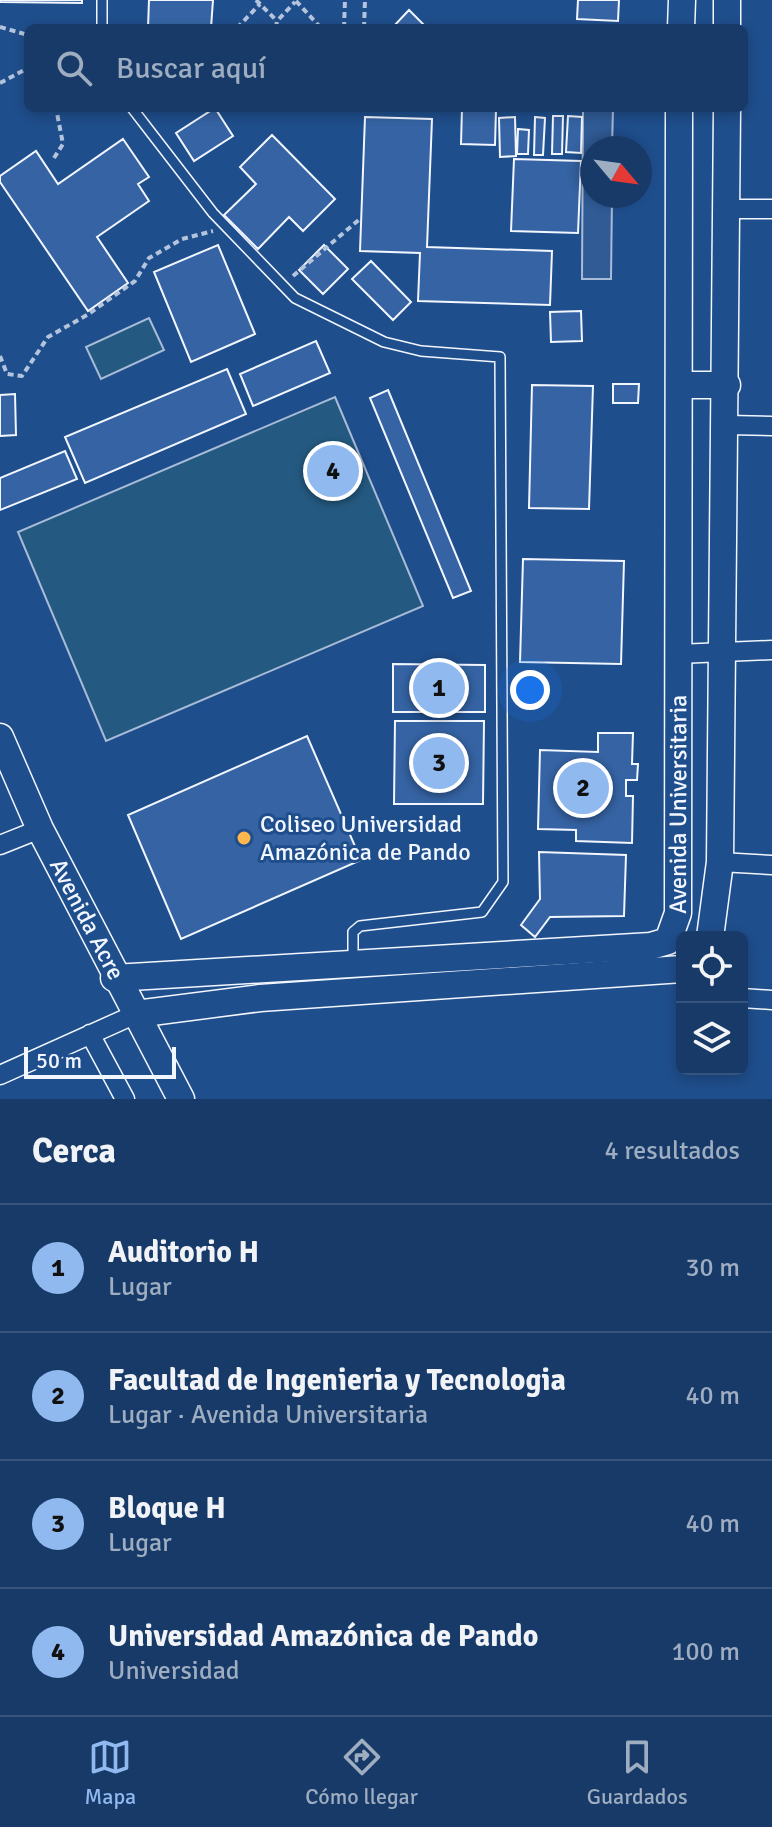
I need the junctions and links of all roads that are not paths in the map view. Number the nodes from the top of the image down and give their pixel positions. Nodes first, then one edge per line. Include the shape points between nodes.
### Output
1 (102, 0) edge
2 (682, 0) edge
3 (727, 0) edge
4 (102, 24) edge
5 (681, 24) edge
6 (727, 24) edge
7 (135, 112) edge
8 (679, 112) edge
9 (727, 112) edge
10 (728, 209) junction
11 (772, 209) edge
12 (681, 385) junction
13 (727, 385) junction
14 (727, 425) junction
15 (772, 426) edge
16 (772, 650) edge
17 (724, 651) junction
18 (678, 654) junction
19 (0, 737) edge
20 (40, 829) junction
21 (0, 845) edge
22 (720, 862) junction
23 (772, 865) edge
24 (711, 931) edge
25 (675, 948) edge
26 (473, 954) junction
27 (353, 961) junction
28 (676, 969) edge
29 (114, 978) junction
30 (477, 985) junction
31 (353, 993) junction
32 (748, 998) edge
33 (772, 1000) edge
34 (136, 1014) junction
35 (90, 1034) junction
36 (0, 1075) edge
37 (125, 1099) edge
38 (181, 1099) edge

1 - 4 lane
2 - 5 main road
3 - 6 main road
7 - 27 lane via 227,227 295,298 384,342 421,351 500,357 503,882 482,912 360,926 353,932
8 - 12 main road, Avenida Universitaria
9 - 10 main road, Avenida Universitaria
10 - 11 street
10 - 13 main road, Avenida Universitaria
12 - 13 main road
12 - 18 main road, Avenida Universitaria
13 - 14 main road, Avenida Universitaria
14 - 15 street
14 - 17 main road, Avenida Universitaria
16 - 17 street
17 - 18 street
17 - 22 main road, Avenida Universitaria
18 - 25 main road, Avenida Universitaria
19 - 20 main road, Avenida Acre
20 - 21 street
20 - 29 main road, Avenida Acre
22 - 23 street
22 - 24 main road, Avenida Universitaria
25 - 26 main road, Avenida Universitaria
26 - 27 main road, Avenida Universitaria
26 - 30 main road
27 - 29 main road, Avenida Universitaria
27 - 31 lane
28 - 30 main road
29 - 34 main road, Avenida Acre
30 - 31 main road
31 - 34 main road
32 - 33 street
34 - 35 street
34 - 38 main road, Avenida Acre
35 - 36 street
35 - 37 street

